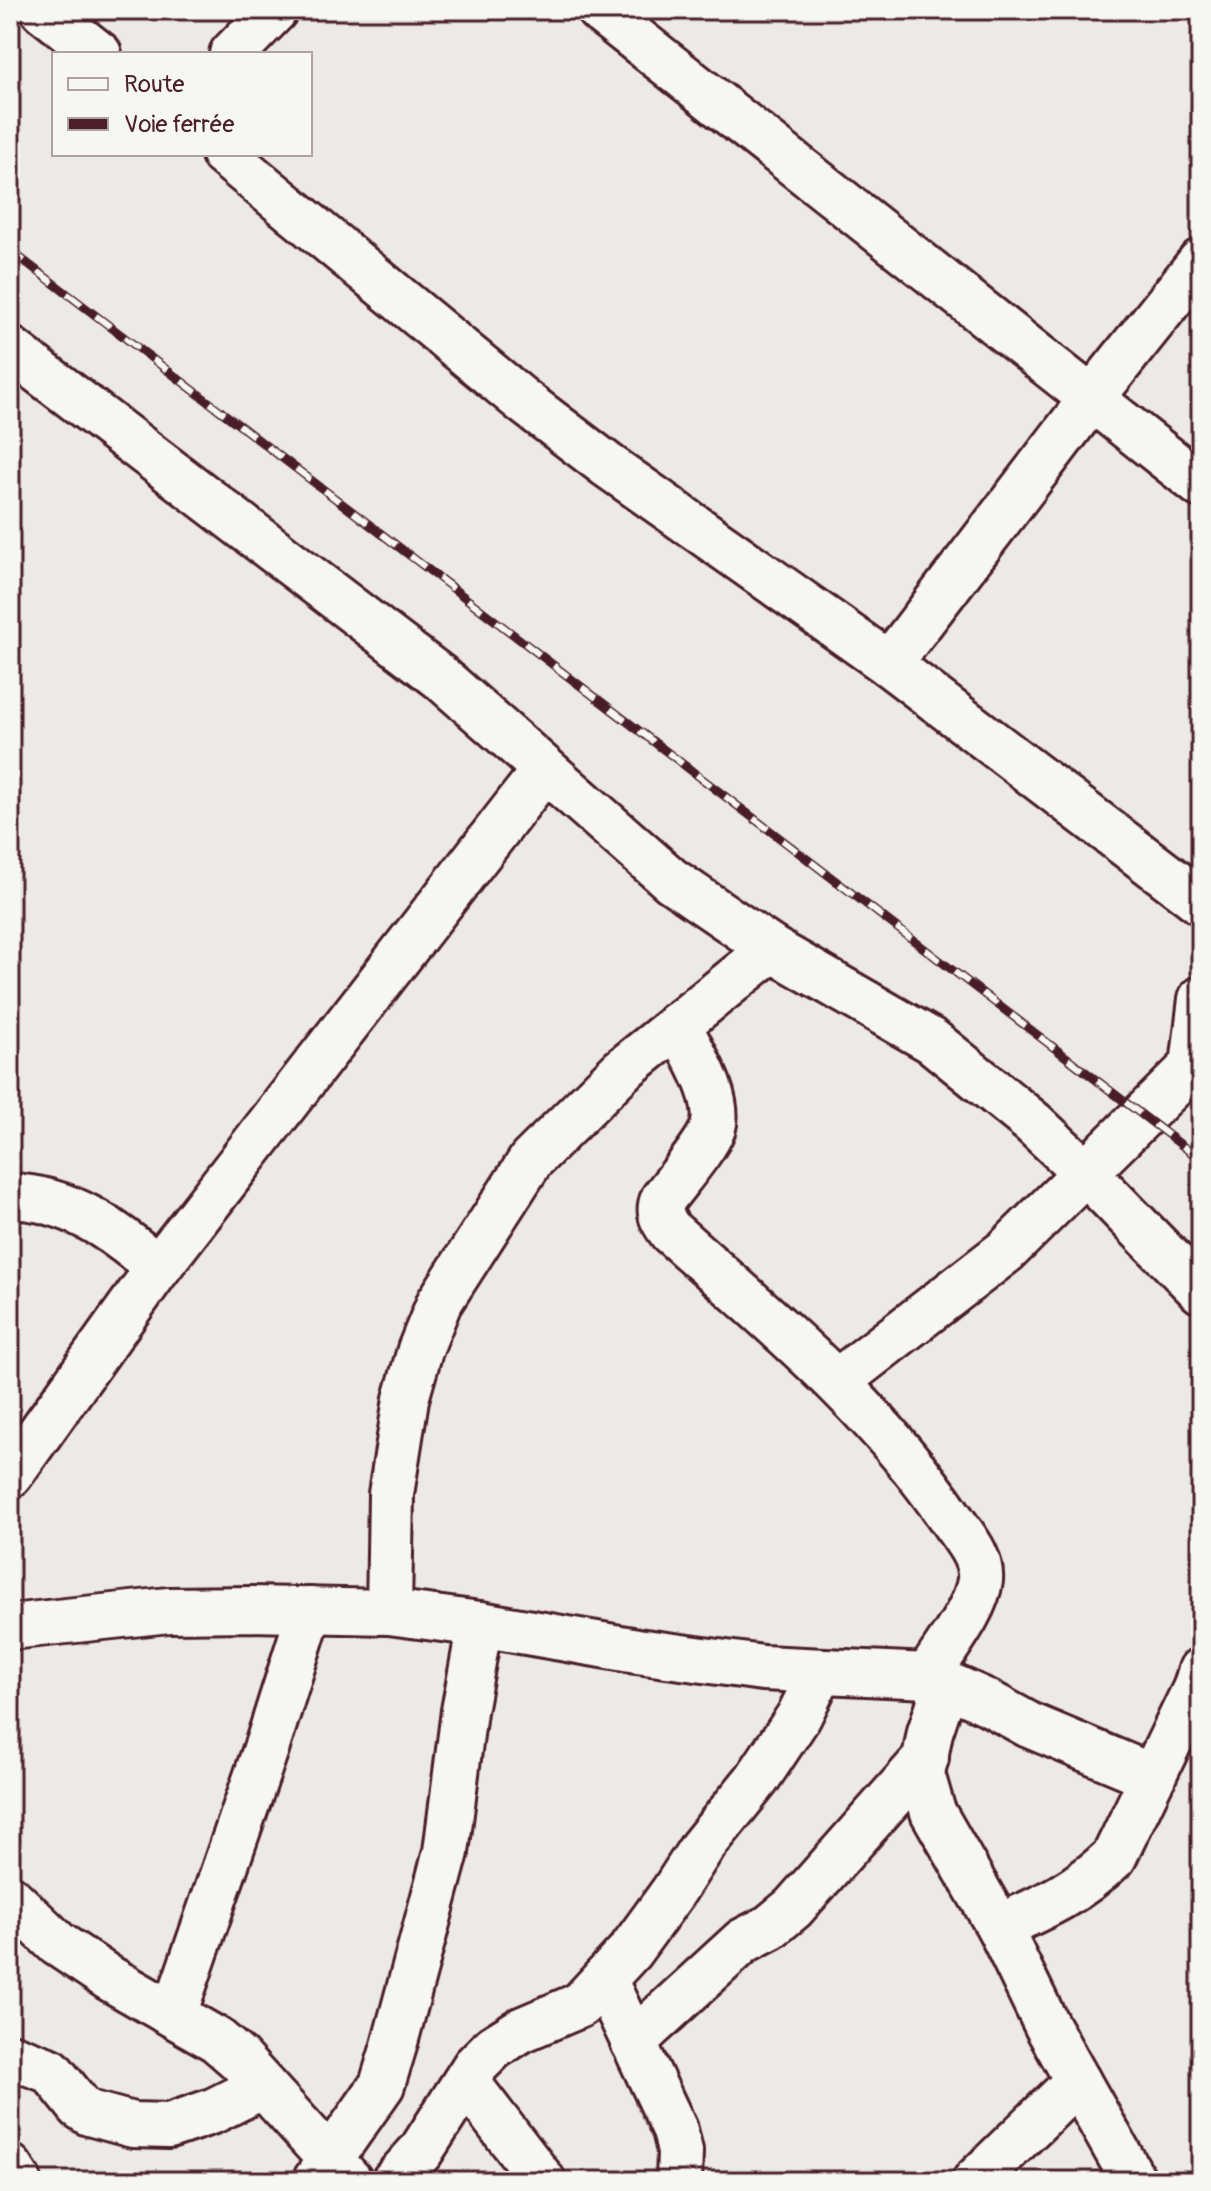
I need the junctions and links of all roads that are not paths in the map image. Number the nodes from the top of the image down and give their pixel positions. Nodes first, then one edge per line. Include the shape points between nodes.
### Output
1 (43, 10) edge
2 (275, 10) edge
3 (599, 10) edge
4 (96, 52) edge
5 (234, 52) edge
6 (226, 156) edge
7 (1201, 261) edge
8 (10, 349) edge
9 (1092, 398) junction
10 (1201, 485) edge
11 (889, 664) junction
12 (544, 770) junction
13 (1201, 902) edge
14 (772, 949) junction
15 (1201, 999) edge
16 (678, 1024) junction
17 (1197, 1065) edge
18 (1085, 1172) junction
19 (10, 1196) edge
20 (158, 1268) junction
21 (1201, 1291) edge
22 (838, 1381) junction
23 (10, 1475) edge
24 (310, 1610) junction
25 (389, 1612) junction
26 (480, 1624) junction
27 (10, 1627) edge
28 (1201, 1670) edge
29 (821, 1671) junction
30 (937, 1680) junction
31 (926, 1758) junction
32 (1174, 1759) edge
33 (10, 1898) edge
34 (999, 1927) junction
35 (604, 1979) junction
36 (174, 2014) junction
37 (633, 2042) junction
38 (10, 2056) edge
39 (466, 2081) junction
40 (1078, 2081) junction
41 (263, 2086) junction
42 (10, 2167) edge
43 (332, 2174) edge
44 (680, 2180) edge
45 (19, 2181) edge
46 (394, 2181) edge
47 (543, 2181) edge
48 (975, 2181) edge
49 (1134, 2181) edge

1 - 4 street
2 - 5 street
3 - 9 street
6 - 11 street via 523,401
7 - 9 street
8 - 12 street via 440,677
9 - 10 street
9 - 11 street
11 - 13 street
12 - 14 street via 671,880
12 - 20 street
14 - 16 street
14 - 18 street via 932,1041
15 - 17 street
16 - 22 street via 712,1093 715,1117 712,1131 663,1199 663,1221
16 - 25 street via 622,1070 531,1160 439,1303 406,1399 391,1494
17 - 18 street
18 - 21 street
18 - 22 street via 1006,1251
19 - 20 street via 42,1199 88,1216
20 - 23 street
22 - 30 street via 889,1436 978,1560 980,1579 973,1602
24 - 25 street
24 - 27 street via 169,1610
24 - 36 street
25 - 26 street
26 - 29 street via 637,1651
26 - 43 street via 446,1852 404,2011 382,2085
28 - 32 street
29 - 30 street
29 - 35 street via 799,1716 757,1779
30 - 31 street
30 - 32 street via 1029,1725
31 - 34 street via 922,1774 933,1812
31 - 37 street via 793,1908 743,1941
32 - 34 street via 1114,1857 1062,1899
33 - 36 street via 58,1944
34 - 40 street
35 - 37 street
35 - 39 street via 580,2005 494,2047
36 - 41 street via 217,2040
37 - 44 street via 675,2130
38 - 41 street via 51,2071 89,2113 133,2125 169,2126
39 - 46 street via 421,2151
39 - 47 street
40 - 48 street
40 - 49 street
41 - 43 street
42 - 45 street

